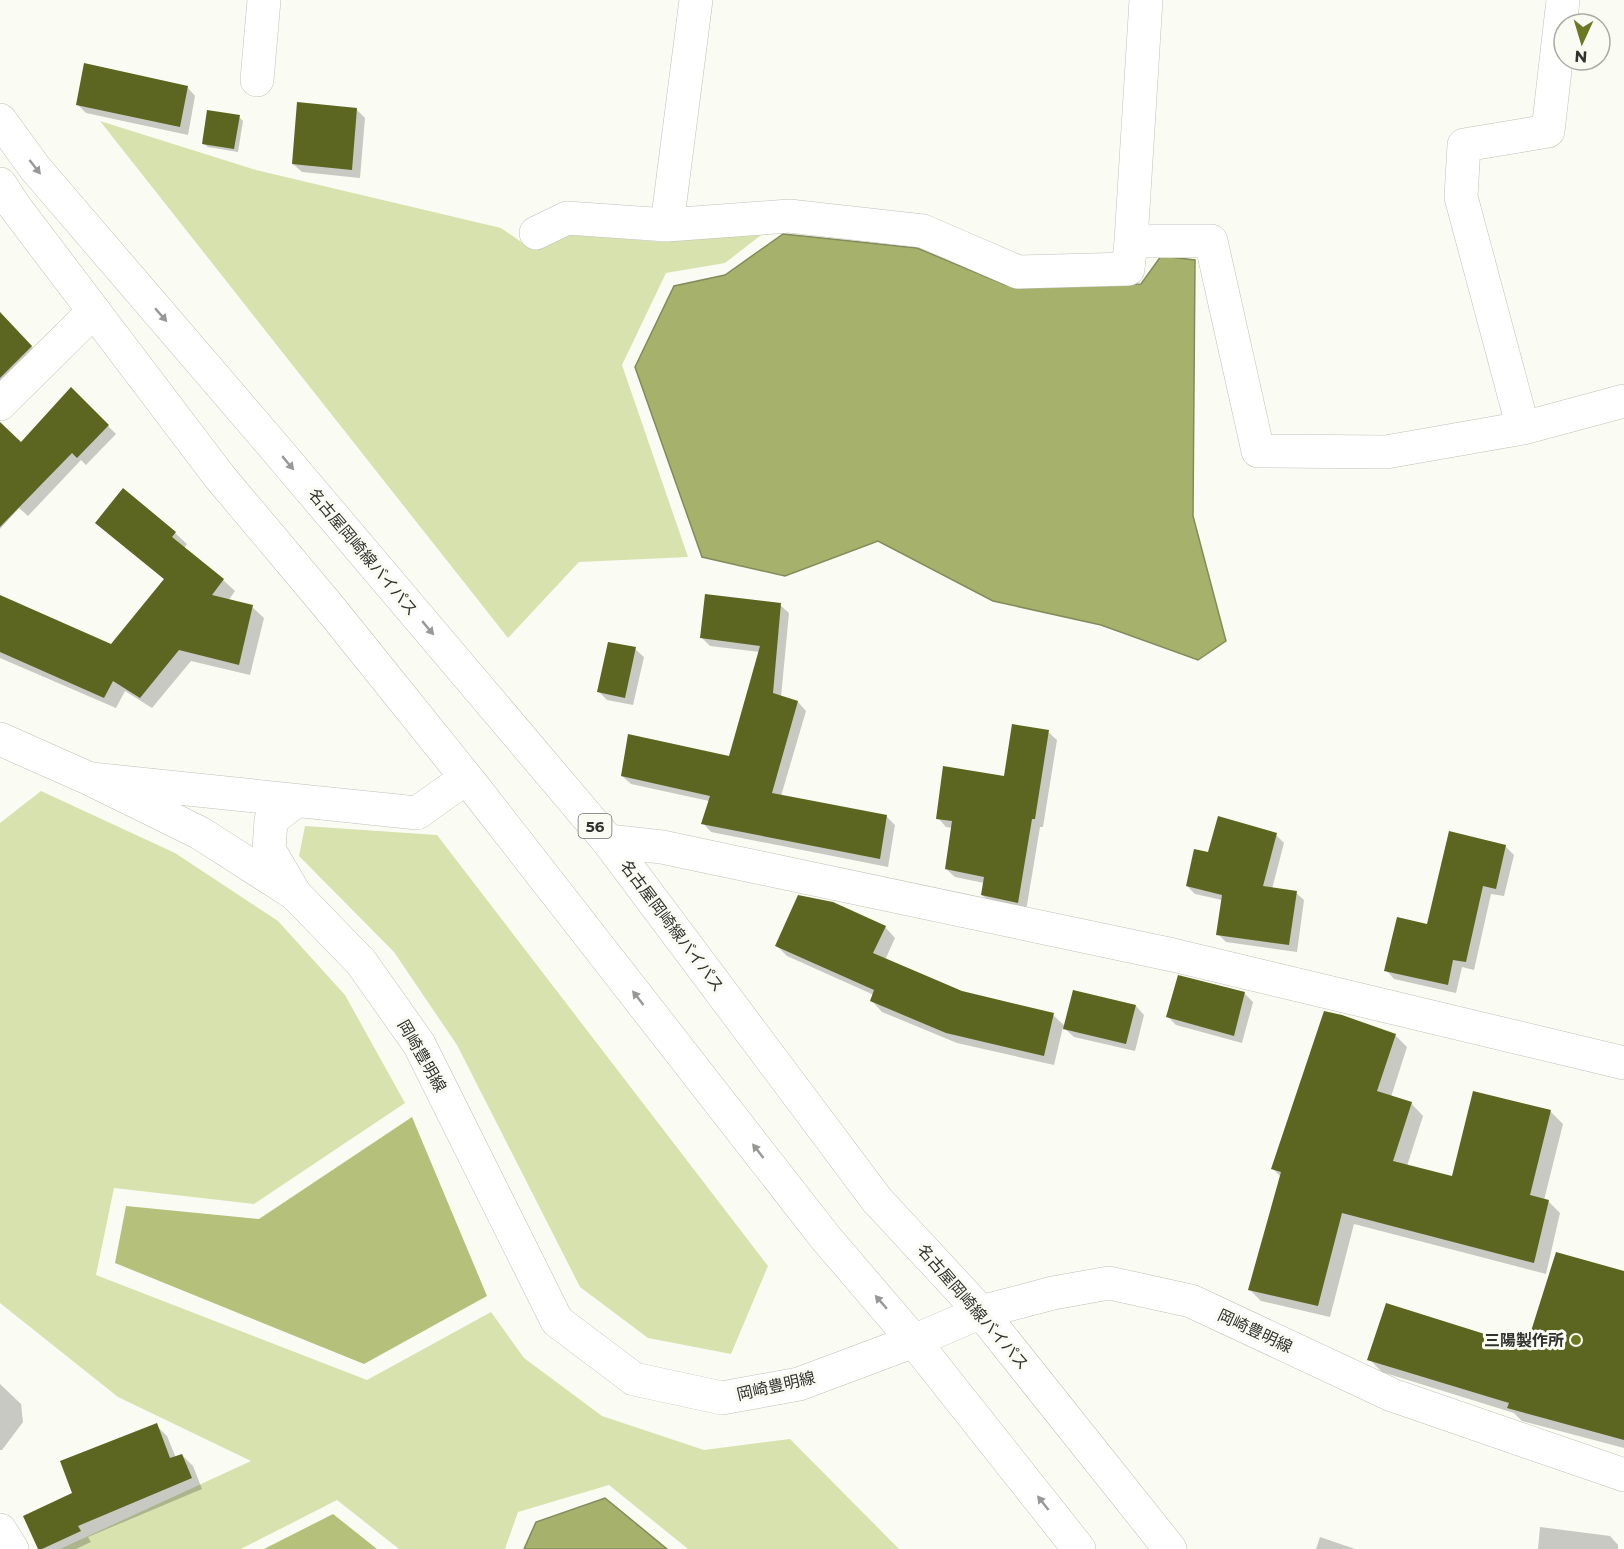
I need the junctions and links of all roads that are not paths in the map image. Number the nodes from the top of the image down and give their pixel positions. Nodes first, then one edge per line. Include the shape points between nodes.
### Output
1 (264, 0) edge
2 (696, 0) edge
3 (1146, 0) edge
4 (1563, 0) edge
5 (256, 80) dead end
6 (0, 120) edge
7 (0, 184) edge
8 (667, 225) junction
9 (536, 233) dead end
10 (1131, 241) junction
11 (94, 311) junction
12 (1624, 402) edge
13 (0, 404) edge
14 (1522, 428) junction
15 (0, 739) edge
16 (88, 778) junction
17 (466, 778) junction
18 (296, 801) junction
19 (608, 841) junction
20 (295, 894) junction
21 (1624, 1063) edge
22 (981, 1312) junction
23 (914, 1341) junction
24 (1624, 1475) edge
25 (0, 1530) edge
26 (12, 1549) edge
27 (1080, 1549) edge
28 (1170, 1549) edge

1 - 5 main road
2 - 8 main road
3 - 10 main road
4 - 14 main road via 1548,131 1464,144 1461,197
6 -> 19 main road, 名古屋岡崎線バイパス / 56 via 35,168
7 - 11 main road
8 - 9 main road via 567,218
8 - 10 main road via 789,216 923,231 1018,272 1128,269
10 - 14 main road via 1211,241 1258,451 1386,452
11 - 13 main road
11 - 17 main road via 219,476
12 - 14 main road
15 - 16 main road, 岡崎豊明線
16 - 18 main road
16 - 20 main road, 岡崎豊明線 via 200,833
17 - 18 main road via 417,813
23 -> 17 main road via 825,1237
18 - 20 main road via 271,820 269,850
19 - 21 main road via 662,847 1173,955
19 - 22 main road, 名古屋岡崎線バイパス / 56 via 877,1200
20 - 23 main road, 岡崎豊明線 via 361,962 419,1044 557,1321 634,1379 722,1398 798,1384
22 - 23 main road, 岡崎豊明線
22 - 24 main road, 岡崎豊明線 via 1109,1283 1191,1301 1392,1395
22 - 28 main road, 名古屋岡崎線バイパス / 56
27 -> 23 main road
25 - 26 main road

